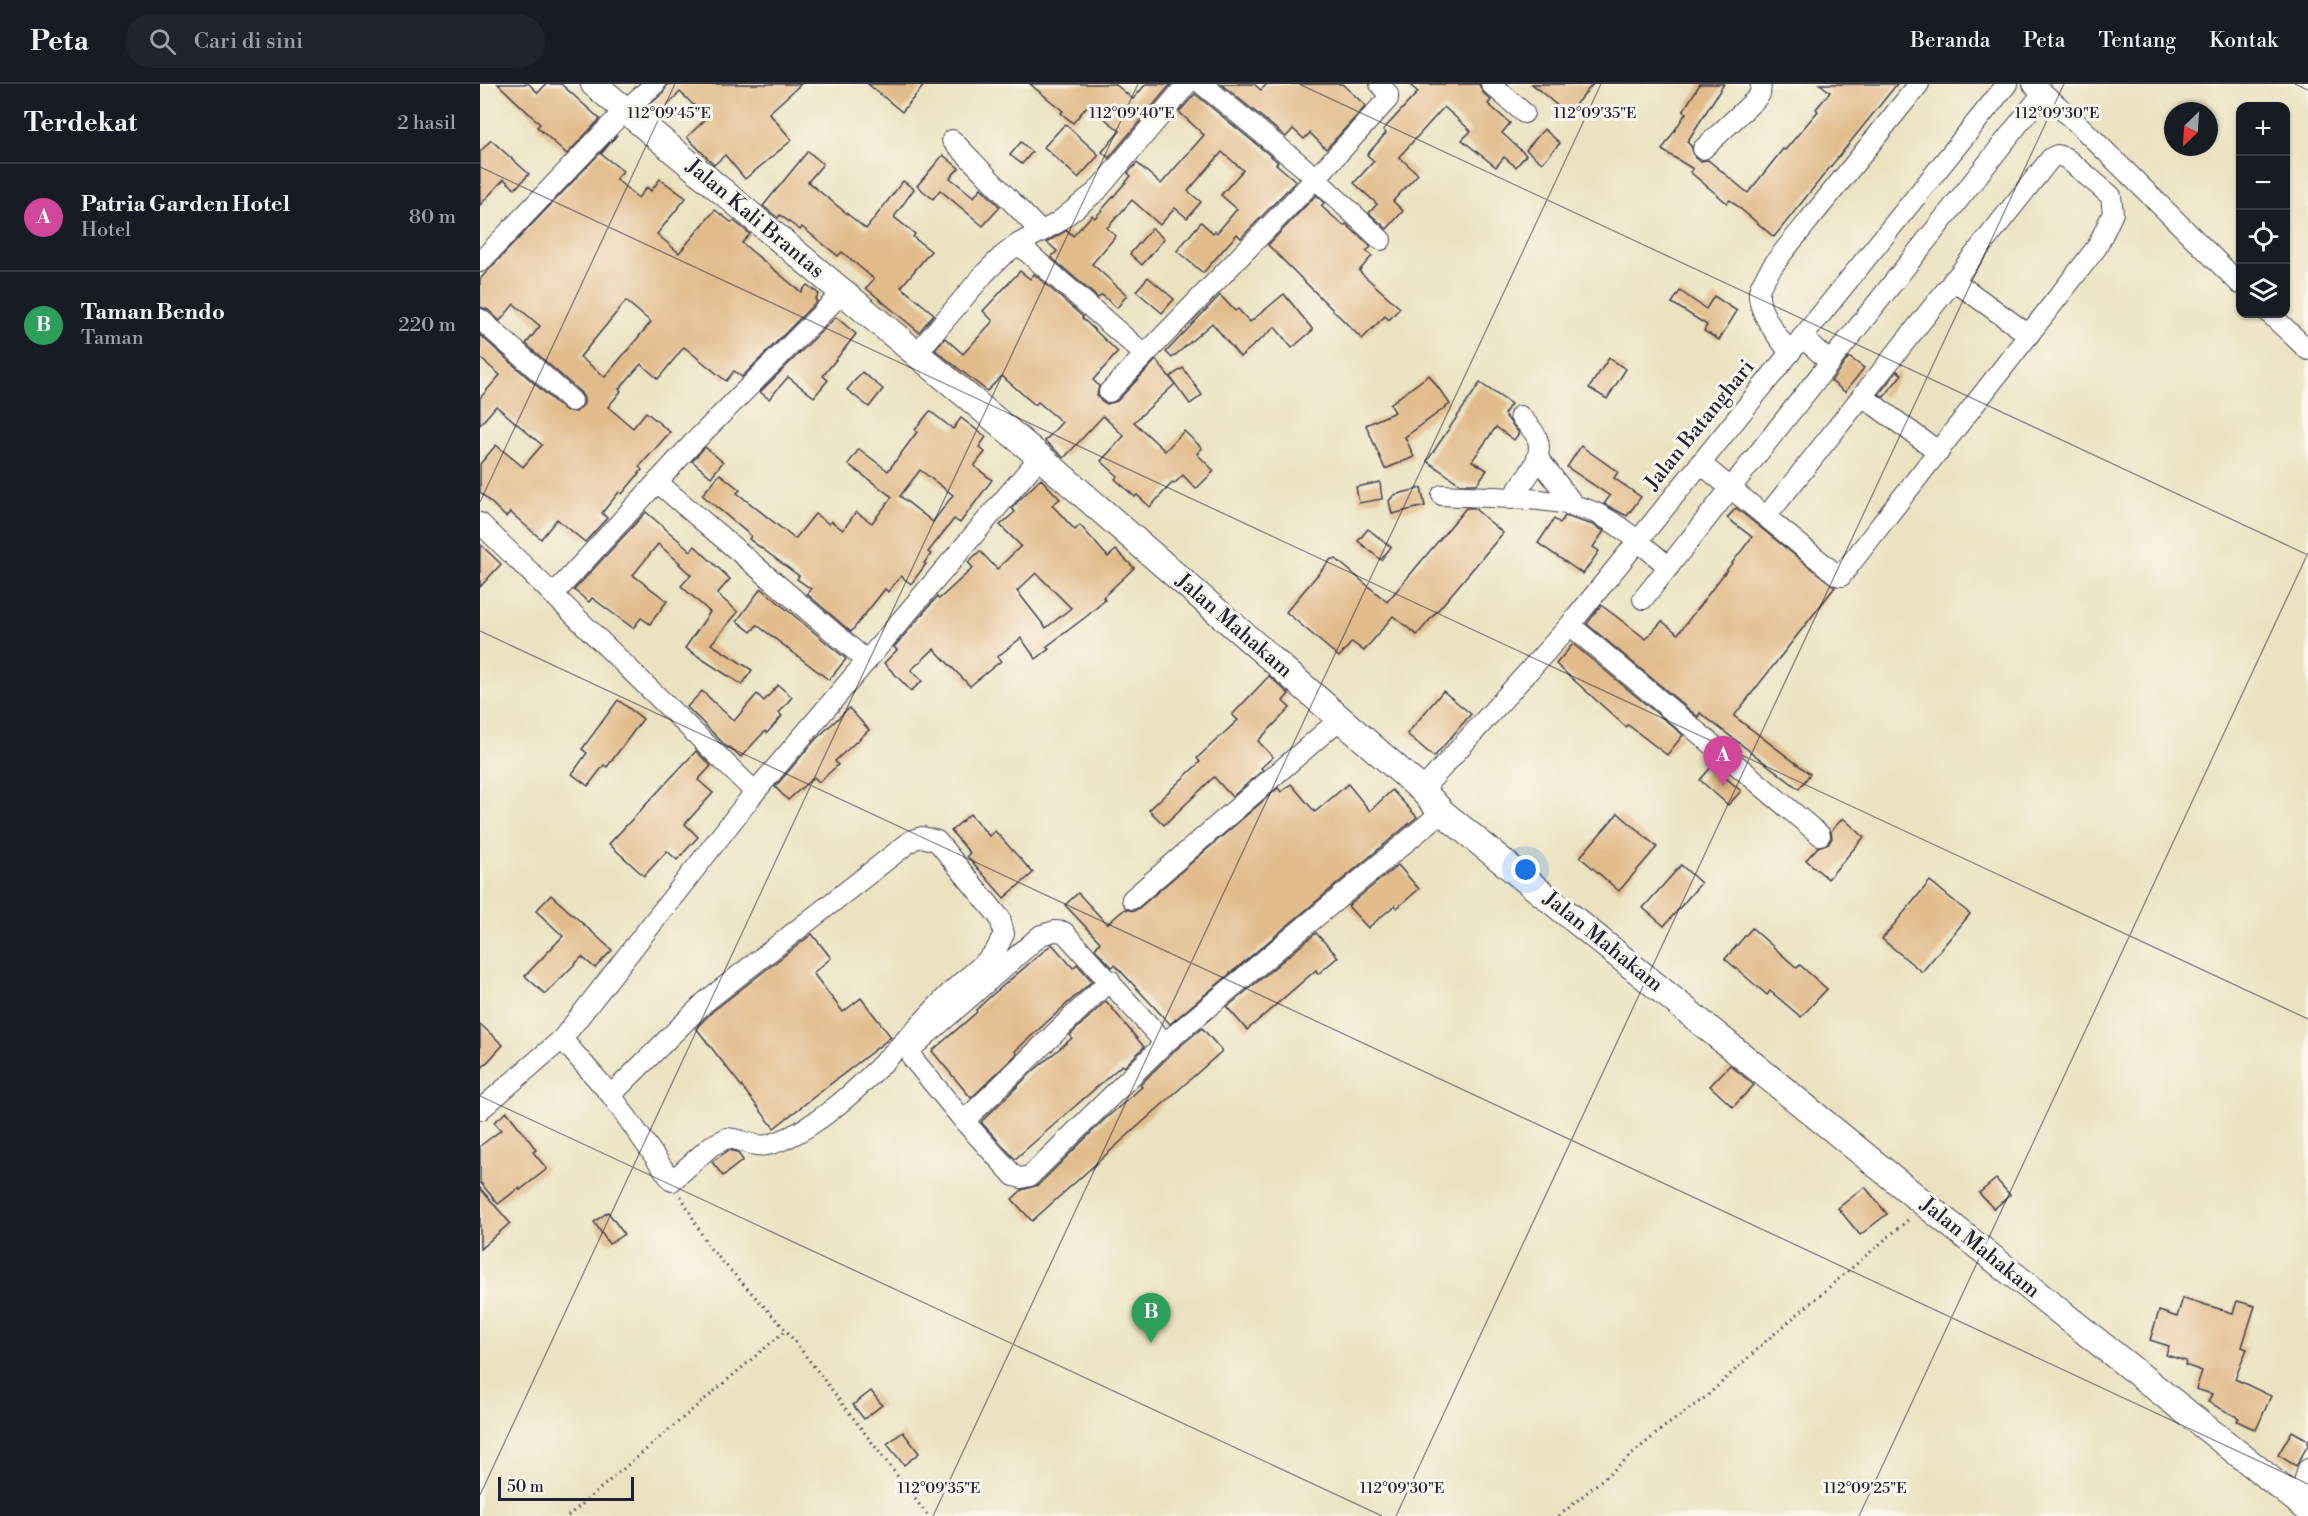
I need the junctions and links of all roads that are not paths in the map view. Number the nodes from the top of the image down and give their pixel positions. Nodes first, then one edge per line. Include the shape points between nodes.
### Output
1 (594, 84) edge
2 (655, 84) edge
3 (1187, 84) edge
4 (1202, 84) edge
5 (1380, 84) edge
6 (1491, 84) edge
7 (1761, 84) edge
8 (1919, 84) edge
9 (2007, 84) edge
10 (2038, 88) edge
11 (625, 110) junction
12 (1524, 112) dead end
13 (952, 140) dead end
14 (1703, 149) dead end
15 (1315, 179) junction
16 (1041, 232) junction
17 (1381, 240) dead end
18 (1018, 244) junction
19 (480, 262) edge
20 (1953, 280) junction
21 (2236, 280) edge
22 (843, 292) junction
23 (2274, 318) edge
24 (480, 319) edge
25 (2029, 335) junction
26 (1796, 345) junction
27 (2308, 350) edge
28 (917, 353) junction
29 (1144, 354) junction
30 (1830, 362) junction
31 (1109, 392) dead end
32 (1862, 396) junction
33 (572, 401) dead end
34 (1520, 416) dead end
35 (1939, 452) junction
36 (1040, 457) junction
37 (1538, 458) junction
38 (1700, 463) junction
39 (657, 482) junction
40 (1730, 489) junction
41 (1442, 495) dead end
42 (1510, 499) junction
43 (1575, 506) junction
44 (1766, 517) junction
45 (480, 523) edge
46 (1637, 541) junction
47 (1669, 567) junction
48 (553, 595) junction
49 (1643, 599) dead end
50 (1570, 625) junction
51 (867, 661) junction
52 (1340, 719) junction
53 (1422, 790) junction
54 (755, 792) junction
55 (1442, 812) junction
56 (1820, 835) dead end
57 (1132, 899) dead end
58 (1110, 980) junction
59 (562, 1039) junction
60 (1165, 1043) junction
61 (611, 1095) junction
62 (480, 1110) edge
63 (964, 1121) junction
64 (2308, 1469) edge
65 (2303, 1505) edge

1 - 11 main road, Jalan Kali Brantas
2 - 11 street
3 - 16 street via 1097,191
4 - 15 street
5 - 15 street via 1388,99
6 - 12 street
7 - 14 street via 1756,99
8 - 26 street via 1763,281 1760,303 1769,325
9 - 26 street, Jalan Batanghari
10 - 21 street
10 - 30 street
11 - 19 street
11 - 22 main road, Jalan Kali Brantas
13 - 16 street
15 - 17 street
15 - 29 street
16 - 18 street
18 - 28 street via 984,274
18 - 29 street
20 - 25 street
20 - 25 street via 2045,164 2057,155 2066,158 2111,196 2113,213 2097,247
20 - 32 street
22 - 28 main road, Jalan Kali Brantas
22 - 39 street
23 - 27 street
24 - 33 street
25 - 35 street
26 - 30 street
26 - 38 street, Jalan Batanghari
28 - 36 main road, Jalan Mahakam
29 - 31 street
30 - 40 street
32 - 35 street
32 - 44 street
34 - 37 street via 1537,436
35 - 44 street via 1841,576
36 - 51 street
36 - 52 main road, Jalan Mahakam
37 - 42 street
37 - 43 street
38 - 40 street
38 - 46 street, Jalan Batanghari
39 - 48 street
39 - 51 street
40 - 44 street
40 - 47 street
41 - 42 street
42 - 43 street
43 - 46 street via 1599,514
45 - 48 street
46 - 47 street
46 - 50 street, Jalan Batanghari
47 - 49 street
48 - 54 street
50 - 53 street, Jalan Batanghari
50 - 56 street
51 - 54 street
52 - 53 main road, Jalan Mahakam
52 - 57 street
53 - 55 main road, Jalan Mahakam
54 - 59 street
55 - 60 street
55 - 65 main road, Jalan Mahakam
58 - 60 street
58 - 63 street
58 - 63 street via 1064,932 1041,935 914,1046 913,1059
59 - 61 street
59 - 62 street
60 - 63 street via 1030,1176 1014,1176
61 - 61 street via 705,1002 912,840 922,837 937,841 999,918 1004,934 995,952 826,1114 772,1144 760,1146 727,1138 711,1146 672,1181
64 - 65 street

